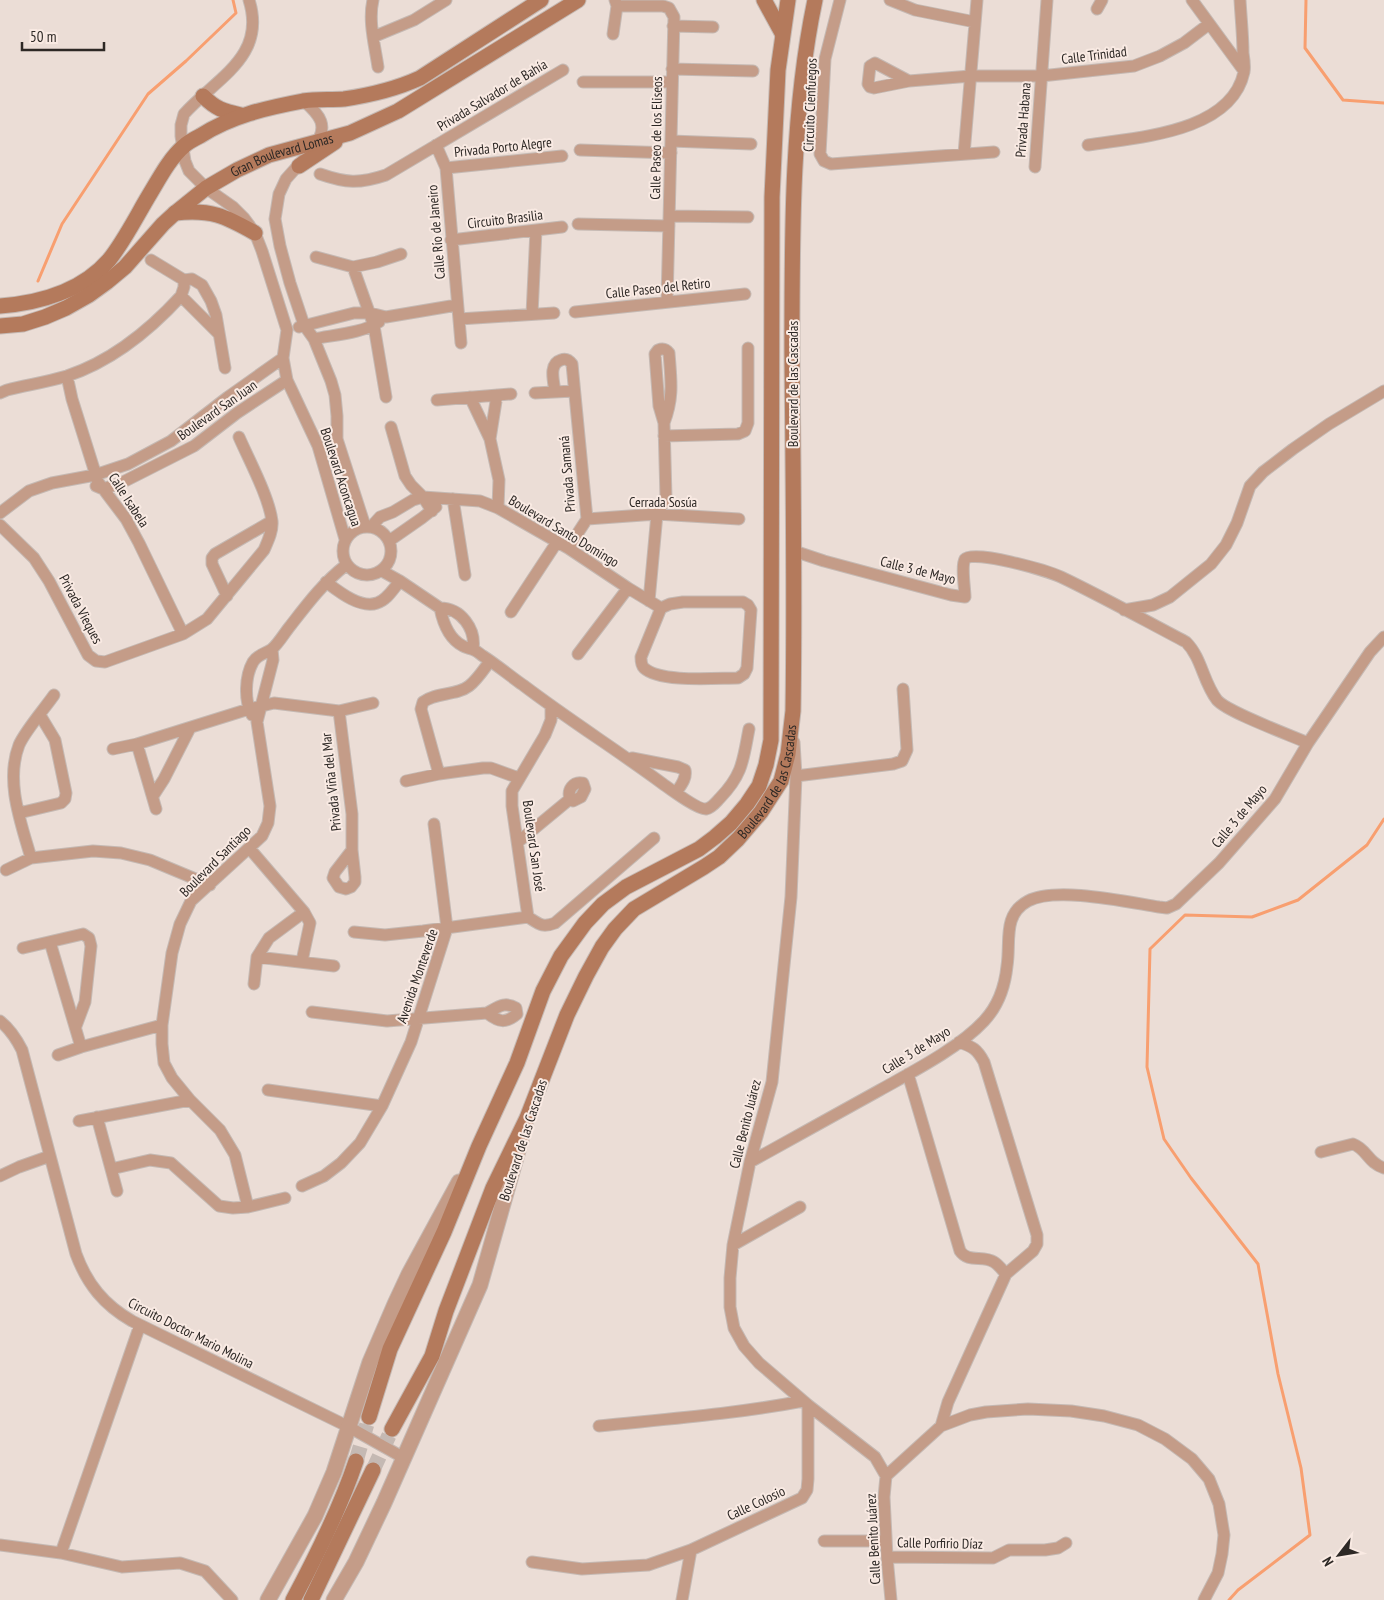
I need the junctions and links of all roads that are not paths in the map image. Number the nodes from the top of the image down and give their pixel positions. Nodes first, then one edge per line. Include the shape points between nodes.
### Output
1 (249, 0) edge
2 (373, 0) edge
3 (446, 0) edge
4 (578, 0) edge
5 (764, 0) edge
6 (788, 0) edge
7 (815, 0) edge
8 (840, 0) edge
9 (890, 0) edge
10 (977, 0) edge
11 (1047, 0) edge
12 (1192, 0) edge
13 (1240, 0) edge
14 (539, 1) edge
15 (616, 3) edge
16 (637, 3) edge
17 (547, 19) junction
18 (976, 22) junction
19 (1210, 24) junction
20 (674, 26) junction
21 (713, 27) dead end
22 (782, 33) junction
23 (1242, 33) junction
24 (613, 34) dead end
25 (373, 37) junction
26 (1223, 43) junction
27 (378, 67) dead end
28 (672, 69) junction
29 (563, 70) dead end
30 (753, 71) dead end
31 (1244, 71) junction
32 (971, 76) junction
33 (1041, 76) junction
34 (909, 81) dead end
35 (582, 82) dead end
36 (672, 82) junction
37 (203, 96) junction
38 (304, 101) junction
39 (241, 115) junction
40 (350, 133) junction
41 (317, 142) junction
42 (750, 144) dead end
43 (436, 145) junction
44 (1088, 145) dead end
45 (183, 146) junction
46 (671, 147) junction
47 (580, 150) dead end
48 (994, 152) dead end
49 (964, 154) junction
50 (562, 156) dead end
51 (299, 166) junction
52 (1035, 166) dead end
53 (446, 168) junction
54 (320, 174) dead end
55 (206, 188) junction
56 (772, 197) junction
57 (794, 201) junction
58 (175, 214) junction
59 (748, 218) dead end
60 (669, 221) junction
61 (578, 224) dead end
62 (562, 227) dead end
63 (536, 230) junction
64 (255, 233) junction
65 (451, 240) junction
66 (401, 254) dead end
67 (316, 257) dead end
68 (151, 260) dead end
69 (352, 267) junction
70 (184, 280) junction
71 (745, 294) dead end
72 (182, 296) junction
73 (667, 302) junction
74 (457, 305) junction
75 (0, 306) edge
76 (575, 312) dead end
77 (370, 313) junction
78 (554, 313) dead end
79 (532, 314) junction
80 (386, 316) junction
81 (459, 319) junction
82 (304, 325) junction
83 (0, 326) edge
84 (374, 326) junction
85 (287, 330) junction
86 (218, 333) junction
87 (314, 339) junction
88 (461, 343) dead end
89 (748, 348) dead end
90 (283, 358) junction
91 (225, 368) dead end
92 (67, 376) junction
93 (287, 380) junction
94 (574, 391) junction
95 (1384, 391) edge
96 (555, 392) junction
97 (0, 393) edge
98 (535, 393) dead end
99 (511, 394) dead end
100 (497, 395) junction
101 (228, 397) junction
102 (386, 397) dead end
103 (470, 397) junction
104 (437, 400) dead end
105 (237, 413) junction
106 (664, 423) junction
107 (391, 427) dead end
108 (664, 436) junction
109 (239, 437) dead end
110 (337, 439) junction
111 (490, 439) junction
112 (318, 446) junction
113 (95, 475) junction
114 (81, 478) junction
115 (103, 489) junction
116 (423, 497) junction
117 (449, 499) junction
118 (498, 508) junction
119 (432, 511) junction
120 (0, 513) edge
121 (657, 514) junction
122 (587, 519) junction
123 (739, 519) dead end
124 (272, 522) junction
125 (0, 525) edge
126 (368, 527) junction
127 (345, 539) junction
128 (390, 541) junction
129 (557, 542) junction
130 (568, 548) junction
131 (794, 551) junction
132 (346, 565) junction
133 (382, 571) junction
134 (465, 575) dead end
135 (400, 581) junction
136 (326, 582) junction
137 (628, 588) junction
138 (227, 596) junction
139 (649, 601) junction
140 (440, 608) junction
141 (661, 608) junction
142 (1124, 610) junction
143 (511, 612) dead end
144 (183, 634) junction
145 (1384, 637) edge
146 (272, 649) junction
147 (473, 649) junction
148 (578, 654) dead end
149 (490, 661) junction
150 (903, 689) dead end
151 (54, 695) dead end
152 (373, 703) dead end
153 (260, 706) junction
154 (551, 707) junction
155 (248, 709) junction
156 (339, 711) junction
157 (793, 711) junction
158 (40, 715) junction
159 (257, 722) junction
160 (190, 728) junction
161 (749, 729) dead end
162 (1308, 743) junction
163 (137, 744) junction
164 (113, 749) dead end
165 (626, 756) junction
166 (439, 774) junction
167 (796, 776) junction
168 (519, 778) junction
169 (406, 781) dead end
170 (676, 793) junction
171 (153, 796) junction
172 (570, 799) dead end
173 (156, 809) dead end
174 (19, 813) junction
175 (434, 824) dead end
176 (654, 838) dead end
177 (518, 842) junction
178 (250, 849) junction
179 (352, 850) dead end
180 (31, 858) junction
181 (6, 870) dead end
182 (210, 885) junction
183 (304, 912) junction
184 (528, 917) junction
185 (447, 928) junction
186 (354, 932) dead end
187 (50, 942) junction
188 (23, 948) dead end
189 (257, 957) junction
190 (302, 961) junction
191 (334, 966) dead end
192 (254, 984) dead end
193 (312, 1012) dead end
194 (487, 1013) dead end
195 (418, 1018) junction
196 (0, 1020) edge
197 (162, 1025) junction
198 (76, 1026) junction
199 (958, 1042) junction
200 (81, 1047) junction
201 (58, 1054) dead end
202 (908, 1074) junction
203 (268, 1090) dead end
204 (190, 1100) junction
205 (382, 1106) junction
206 (97, 1117) junction
207 (527, 1118) junction
208 (79, 1121) dead end
209 (479, 1146) junction
210 (1321, 1152) dead end
211 (50, 1156) junction
212 (750, 1162) junction
213 (1384, 1168) edge
214 (111, 1169) junction
215 (0, 1176) edge
216 (302, 1186) dead end
217 (117, 1191) dead end
218 (285, 1198) dead end
219 (248, 1207) junction
220 (800, 1207) dead end
221 (733, 1245) junction
222 (1006, 1274) junction
223 (140, 1326) junction
224 (805, 1403) junction
225 (369, 1417) tunnel mouth
226 (598, 1426) dead end
227 (941, 1426) junction
228 (349, 1427) junction
229 (392, 1429) tunnel mouth
230 (404, 1458) junction
231 (356, 1461) tunnel mouth
232 (372, 1470) tunnel mouth
233 (886, 1476) junction
234 (824, 1541) dead end
235 (886, 1541) junction
236 (1066, 1543) dead end
237 (0, 1545) edge
238 (692, 1550) junction
239 (62, 1553) junction
240 (887, 1557) junction
241 (532, 1562) dead end
242 (232, 1600) edge
243 (268, 1600) edge
244 (293, 1600) edge
245 (311, 1600) edge
246 (334, 1600) edge
247 (682, 1600) edge
248 (891, 1600) edge
249 (1204, 1600) edge

1 - 37 street, Boulevard Aconcagua via 253,31 247,47 241,59
2 - 25 street
3 - 25 street via 414,20
4 - 17 main road, Gran Boulevard Lomas
5 - 22 main road
6 - 22 main road, Boulevard de las Cascadas
7 - 57 main road, Boulevard de las Cascadas via 802,74
8 - 49 street, Circuito Cienfuegos via 825,59 820,154 824,161 832,164
9 - 18 street via 915,10
10 - 18 street
11 - 33 street, Privada Habana
12 - 19 street
13 - 23 street
14 - 17 main road
14 - 38 main road via 404,86 344,99
15 - 16 street
15 - 24 street
16 - 20 street via 669,8
17 - 40 main road, Gran Boulevard Lomas via 398,111
18 - 32 street
19 - 26 street
19 - 33 street, Calle Trinidad via 1184,43 1134,66
20 - 21 street
20 - 28 street, Calle Paseo de los Eliseos
22 - 56 main road, Boulevard de las Cascadas
23 - 26 street
23 - 31 street
25 - 27 street
26 - 31 street
28 - 30 street
28 - 36 street, Calle Paseo de los Eliseos
29 - 43 street, Privada Salvador de Bahía
31 - 44 street via 1238,90 1229,101 1192,124 1162,133
32 - 33 street, Calle Trinidad
32 - 34 street, Calle Trinidad
32 - 49 street
33 - 52 street, Privada Habana
35 - 36 street
36 - 46 street, Calle Paseo de los Eliseos
37 - 39 main road via 220,110
37 - 45 street, Boulevard Aconcagua via 184,114 181,124
38 - 39 main road
38 - 41 street via 321,121
39 - 45 main road
40 - 41 main road, Gran Boulevard Lomas
40 - 51 main road
41 - 51 street, Boulevard Aconcagua
41 - 55 main road, Gran Boulevard Lomas via 269,156
42 - 46 street
43 - 53 street, Calle Río de Janeiro
43 - 54 street, Privada Salvador de Bahía via 386,175 370,180 351,182
45 - 55 street, Boulevard Aconcagua via 190,171
45 - 75 main road via 108,260 93,274 69,290 45,299
46 - 47 street
46 - 60 street, Calle Paseo de los Eliseos
48 - 49 street, Circuito Cienfuegos
50 - 53 street, Privada Porto Alegre
51 - 82 street, Boulevard Aconcagua via 286,179 279,194 275,219
53 - 65 street, Calle Río de Janeiro
55 - 58 main road, Gran Boulevard Lomas
55 - 64 street, Boulevard Aconcagua via 233,207
56 - 57 main road
56 - 209 main road, Boulevard de las Cascadas via 771,740 766,766 759,786 747,804 715,837 626,887 585,923 543,991 517,1062
57 - 131 main road, Boulevard de las Cascadas
58 - 64 main road via 194,211 218,214
58 - 83 main road, Gran Boulevard Lomas via 125,267 89,295 44,317 23,324
59 - 60 street
60 - 61 street
60 - 73 street, Calle Paseo de los Eliseos
62 - 63 street, Circuito Brasilia
63 - 65 street, Circuito Brasilia
63 - 79 street
64 - 85 street, Boulevard Aconcagua
65 - 74 street, Calle Río de Janeiro
66 - 69 street
67 - 69 street
68 - 70 street
69 - 77 street
70 - 72 street
70 - 86 street via 192,279 202,285 216,315
71 - 73 street, Calle Paseo del Retiro
72 - 86 street
72 - 92 street via 136,340 94,365
73 - 76 street, Calle Paseo del Retiro
74 - 80 street
74 - 81 street, Calle Río de Janeiro
77 - 80 street
77 - 82 street via 354,313
77 - 84 street
78 - 79 street
79 - 81 street
80 - 84 street
81 - 88 street, Calle Río de Janeiro
82 - 85 street
82 - 87 street, Boulevard Aconcagua
84 - 87 street
84 - 102 street
85 - 90 street, Boulevard Aconcagua
86 - 91 street
87 - 110 street, Boulevard Aconcagua via 335,395
89 - 108 street via 748,423 745,431 738,434
90 - 93 street, Boulevard Aconcagua
90 - 101 street, Boulevard San Juan
92 - 97 street
92 - 113 street, Calle Isabela
93 - 105 street, Boulevard San Juan
93 - 112 street, Boulevard Aconcagua
94 - 96 street
94 - 96 street, Privada Samaná via 572,364 564,359 554,365
94 - 122 street, Privada Samaná
95 - 142 street via 1329,424 1263,472 1250,486 1244,509 1226,545 1211,564 1153,605
96 - 98 street
99 - 100 street
100 - 103 street
100 - 111 street
101 - 105 street
101 - 113 street, Boulevard San Juan via 170,441 128,464
103 - 104 street
103 - 111 street
105 - 115 street, Boulevard San Juan via 194,446 121,484
106 - 106 street via 671,391 669,353 662,348 655,354 659,406
106 - 108 street
107 - 116 street via 405,476
108 - 121 street via 666,498
109 - 124 street
110 - 112 street
110 - 126 street, Boulevard Aconcagua
111 - 118 street via 499,480
112 - 127 street, Boulevard Aconcagua
113 - 114 street, Boulevard San Juan
113 - 115 street, Calle Isabela
114 - 115 street
114 - 120 street, Boulevard San Juan via 29,491
115 - 144 street, Calle Isabela via 139,543
116 - 117 street, Boulevard Santo Domingo
116 - 119 street
116 - 126 street via 380,517
117 - 118 street, Boulevard Santo Domingo via 480,501
117 - 119 street
117 - 134 street
118 - 129 street, Boulevard Santo Domingo
119 - 128 street
121 - 122 street, Cerrada Sosúa
121 - 123 street, Cerrada Sosúa
121 - 139 street
122 - 130 street, Privada Samaná
124 - 138 street, Privada Vieques via 264,550
124 - 138 street via 212,558
125 - 144 street, Privada Vieques via 34,558 88,656 96,661 105,662
126 - 127 street via 357,528
126 - 128 street via 378,529
127 - 132 street via 342,552
128 - 133 street via 392,552
129 - 130 street, Boulevard Santo Domingo
129 - 143 street
130 - 137 street, Boulevard Santo Domingo
131 - 142 street, Calle 3 de Mayo via 965,597 965,560 970,556 983,556 1058,576
131 - 157 main road, Boulevard de las Cascadas
132 - 133 street via 356,574 369,576
132 - 136 street
133 - 135 street
135 - 136 street via 375,604 361,603 345,596
135 - 140 street
136 - 146 street
137 - 139 street, Boulevard Santo Domingo
137 - 148 street
138 - 144 street, Privada Vieques via 207,619
139 - 141 street, Boulevard Santo Domingo
140 - 147 street via 451,636 465,648
140 - 147 street via 448,608 462,617 472,635
141 - 141 street via 641,657 645,668 672,678 738,678 744,674 751,610 748,605 743,602 683,602
142 - 162 street, Calle 3 de Mayo via 1186,642 1198,657 1218,702
145 - 162 street via 1370,652
146 - 153 street, Boulevard Santiago via 273,660
146 - 155 street via 260,655 249,672
147 - 149 street
149 - 154 street
149 - 166 street via 469,686 429,697 423,702
150 - 167 street via 907,750 902,761
151 - 158 street
152 - 156 street
153 - 155 street
153 - 156 street via 274,703
153 - 159 street, Boulevard Santiago
154 - 165 street
154 - 168 street, Boulevard San José via 551,720 545,735
155 - 159 street, Boulevard Santiago
155 - 160 street
156 - 179 street, Privada Viña del Mar via 352,814
157 - 167 street, Calle Benito Juárez
157 - 207 main road, Boulevard de las Cascadas via 781,781 761,812 719,857 634,910 615,928 602,947 567,1015
158 - 174 street via 20,744 14,762
158 - 174 street via 55,740 65,799 61,803
159 - 178 street, Boulevard Santiago via 270,806 265,830
160 - 163 street
160 - 171 street
161 - 170 street via 739,774 713,806 701,808
162 - 199 street, Calle 3 de Mayo via 1275,799 1219,863 1176,904 1167,908 1085,895 1048,896 1029,901 1017,910 1008,935 1008,964 997,1004 984,1021
163 - 164 street
163 - 171 street
165 - 170 street
165 - 170 street via 685,770
166 - 168 street via 491,768
166 - 169 street
167 - 212 street, Calle Benito Juárez via 791,896 772,1082
168 - 177 street, Boulevard San José via 512,791
171 - 173 street
172 - 177 street
174 - 180 street
175 - 185 street
176 - 184 street via 555,923 546,927
177 - 184 street, Boulevard San José
178 - 182 street, Boulevard Santiago
178 - 183 street
180 - 181 street
180 - 182 street via 93,851 121,854 150,860
182 - 197 street, Boulevard Santiago via 192,901 180,924 172,953
183 - 189 street via 269,938
183 - 190 street via 310,923
184 - 185 street, Avenida Monteverde
185 - 186 street via 385,934
185 - 195 street, Avenida Monteverde
187 - 188 street
187 - 198 street
187 - 198 street via 83,934 89,938 85,1002
189 - 190 street
189 - 192 street
190 - 191 street
193 - 195 street via 387,1021
194 - 195 street
195 - 205 street, Avenida Monteverde via 411,1042
196 - 211 street, Circuito Doctor Mario Molina via 22,1050
197 - 200 street
197 - 204 street, Boulevard Santiago via 164,1063
198 - 200 street
199 - 202 street, Calle 3 de Mayo
199 - 222 street via 972,1046 984,1062 1036,1236 1037,1244 1033,1251
200 - 201 street
202 - 212 street, Calle 3 de Mayo
202 - 222 street via 960,1251 968,1258 992,1260
203 - 205 street
204 - 206 street
204 - 219 street, Boulevard Santiago via 220,1130 235,1155
205 - 216 street, Avenida Monteverde via 360,1143 341,1163 324,1176
206 - 208 street
206 - 214 street
207 - 229 main road via 493,1188 432,1356
207 - 230 street, Boulevard de las Cascadas via 480,1285
209 - 225 main road via 390,1349
209 - 228 street, Boulevard de las Cascadas via 398,1296 370,1362
210 - 213 street via 1353,1144 1361,1148 1376,1166
211 - 215 street
211 - 223 street, Circuito Doctor Mario Molina via 76,1254 87,1279 111,1308
212 - 221 street, Calle Benito Juárez
214 - 217 street
214 - 219 street via 150,1160 171,1163 219,1206
218 - 219 street
220 - 221 street
221 - 224 street, Calle Benito Juárez via 730,1307 734,1328 759,1363
222 - 227 street via 948,1402
223 - 228 street, Circuito Doctor Mario Molina
223 - 239 street
224 - 226 street
224 - 233 street, Calle Benito Juárez via 875,1457
224 - 238 street, Calle Colosio via 808,1478 802,1498
227 - 233 street, Calle Benito Juárez
227 - 249 street, Calle Benito Juárez via 986,1412 1028,1409 1071,1411 1138,1425 1166,1439 1192,1459 1208,1479 1219,1504 1224,1535 1222,1554 1218,1573
228 - 230 street, Circuito Doctor Mario Molina
228 - 243 street, Boulevard de las Cascadas via 315,1516
230 - 246 street, Boulevard de las Cascadas via 356,1562
231 - 244 main road via 337,1512
232 - 245 main road
233 - 235 street, Calle Benito Juárez
234 - 235 street
235 - 240 street, Calle Benito Juárez
236 - 240 street, Calle Porfirio Díaz via 1046,1550 1009,1550 993,1558
237 - 239 street
238 - 241 street, Calle Colosio via 648,1566 582,1569
238 - 247 street
239 - 242 street via 122,1568 180,1563 205,1571
240 - 248 street, Calle Benito Juárez

